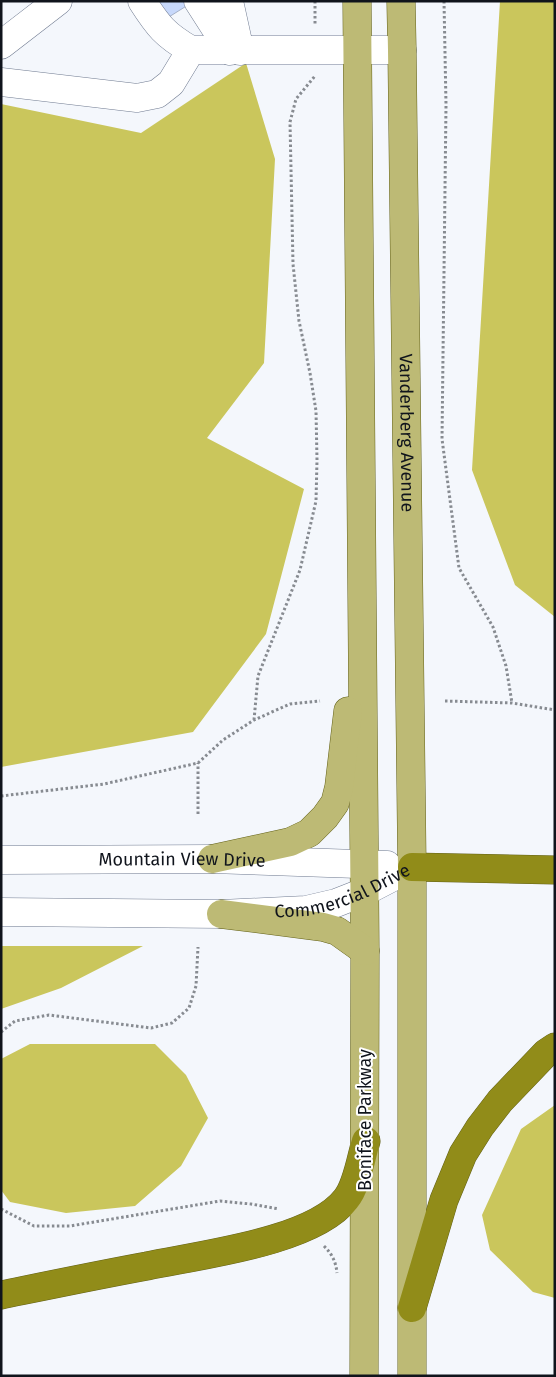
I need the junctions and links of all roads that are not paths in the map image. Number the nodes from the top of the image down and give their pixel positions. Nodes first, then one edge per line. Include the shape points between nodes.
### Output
1 (58, 1) edge
2 (142, 1) edge
3 (198, 1) edge
4 (230, 1) edge
5 (357, 1) edge
6 (400, 1) edge
7 (1, 45) edge
8 (191, 50) junction
9 (402, 50) junction
10 (235, 51) junction
11 (356, 51) junction
12 (1, 82) edge
13 (362, 560) junction
14 (212, 859) junction
15 (1, 860) edge
16 (364, 864) junction
17 (412, 866) junction
18 (555, 870) edge
19 (364, 892) junction
20 (1, 912) edge
21 (221, 914) junction
22 (365, 951) junction
23 (555, 1047) edge
24 (366, 1141) junction
25 (1, 1294) edge
26 (412, 1308) junction
27 (364, 1376) edge
28 (412, 1376) edge

1 - 7 street
2 - 8 street via 158,26
3 - 10 street
4 - 10 street
5 - 11 main road
6 - 9 main road, Vanderberg Avenue
8 - 10 street
8 - 12 street via 171,83 157,94 137,98
9 - 11 street
9 - 17 main road, Vanderberg Avenue
10 - 11 street
11 - 13 main road
13 - 14 main road via 340,788 334,803 309,833 290,842
13 - 16 main road
14 - 15 street, Mountain View Drive
14 - 16 street, Mountain View Drive
16 - 17 street, Commercial Drive
16 - 19 main road, Boniface Parkway
17 - 18 highway
17 - 19 street, Commercial Drive
17 - 26 main road
19 - 21 street, Commercial Drive via 336,904 306,910
19 - 22 main road, Boniface Parkway
20 - 21 street
21 - 22 main road via 324,927 337,931
22 - 24 main road, Boniface Parkway
23 - 26 highway via 500,1101 464,1154 444,1200
24 - 25 highway via 347,1198 328,1216 306,1227 262,1243
24 - 27 main road, Boniface Parkway
26 - 28 main road

